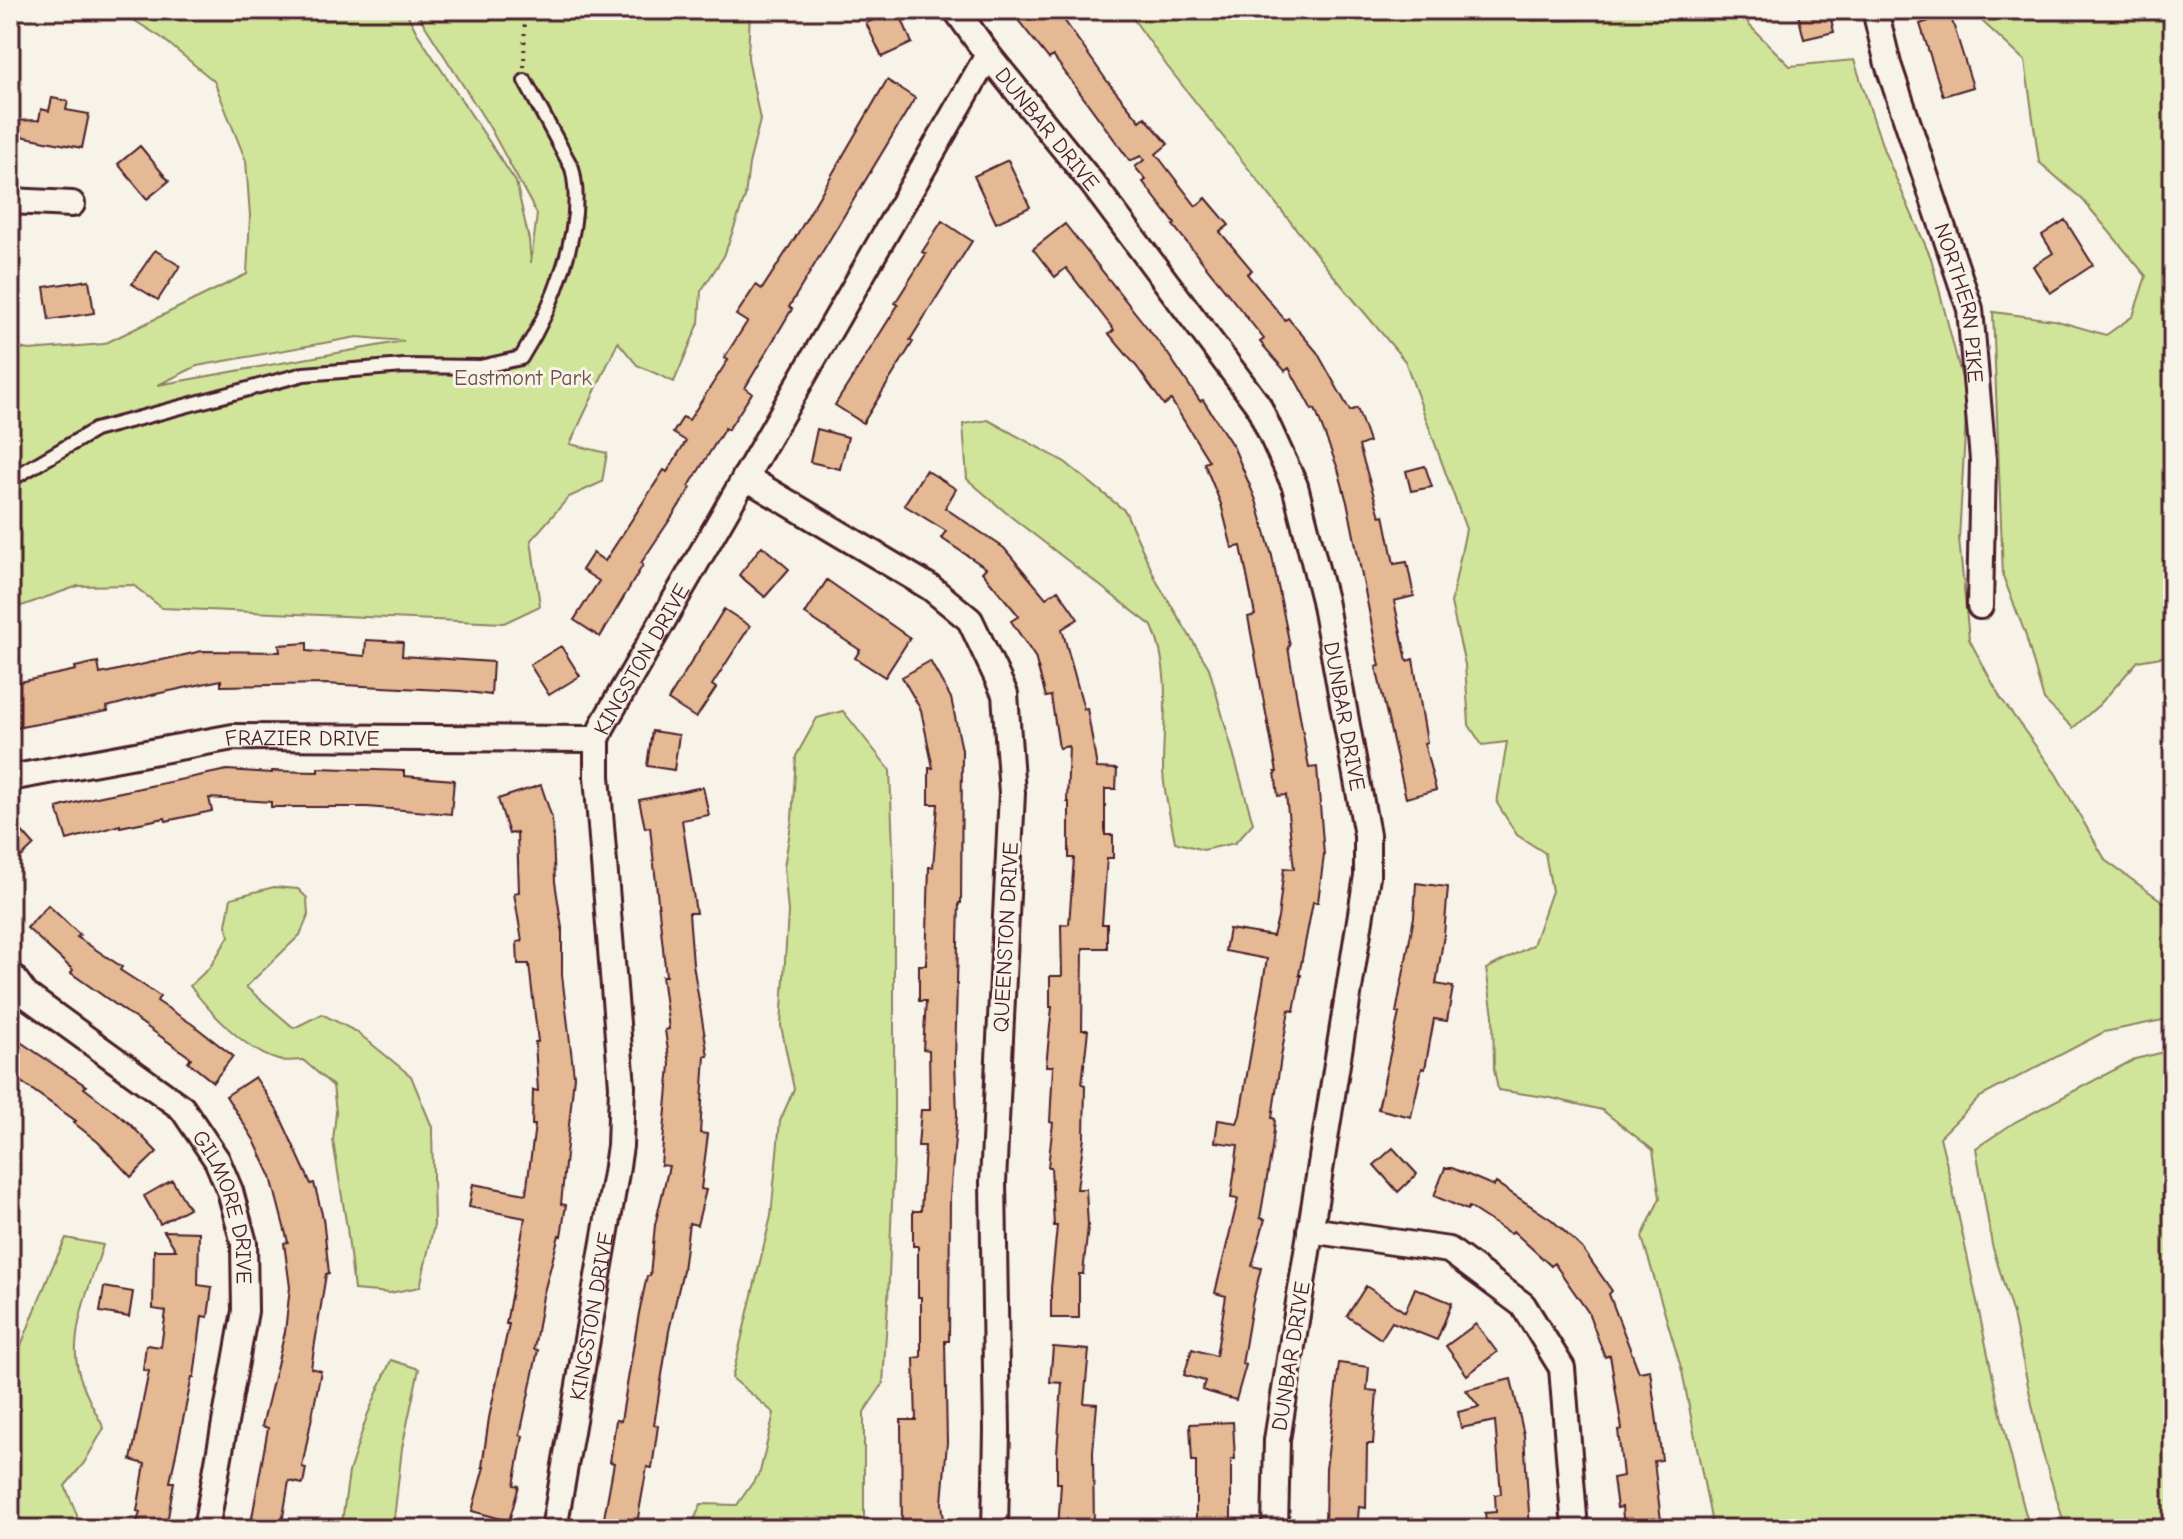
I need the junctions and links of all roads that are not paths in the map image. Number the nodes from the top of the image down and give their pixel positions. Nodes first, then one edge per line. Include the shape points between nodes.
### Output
1 (956, 10) edge
2 (1875, 10) edge
3 (988, 55) junction
4 (525, 81) road end
5 (10, 201) edge
6 (72, 204) dead end
7 (745, 477) junction
8 (10, 480) edge
9 (1980, 606) dead end
10 (597, 739) junction
11 (10, 778) edge
12 (10, 973) edge
13 (1310, 1230) junction
14 (206, 1529) edge
15 (554, 1529) edge
16 (995, 1529) edge
17 (1275, 1529) edge
18 (1575, 1529) edge

1 - 3 street, DUNBAR DRIVE
2 - 9 street, NORTHERN PIKE via 1970,309 1983,460
3 - 7 street, KINGSTON DRIVE
3 - 13 street, DUNBAR DRIVE via 1092,183 1258,405 1295,486 1324,600 1367,835 1367,876
4 - 8 lane via 576,183 574,228 537,333 521,358 480,367 404,366 304,374 95,430
5 - 6 street
7 - 10 street, KINGSTON DRIVE
7 - 16 street, QUEENSTON DRIVE via 941,596 970,620 1005,694 1012,793 993,1182
10 - 11 street, FRAZIER DRIVE via 233,737
10 - 15 street, KINGSTON DRIVE via 622,1116
12 - 14 street, GILMORE DRIVE via 26,995 182,1108 217,1160 230,1191 244,1243 245,1311
13 - 17 street, DUNBAR DRIVE via 1277,1440
13 - 18 street via 1449,1250 1523,1305 1562,1368

